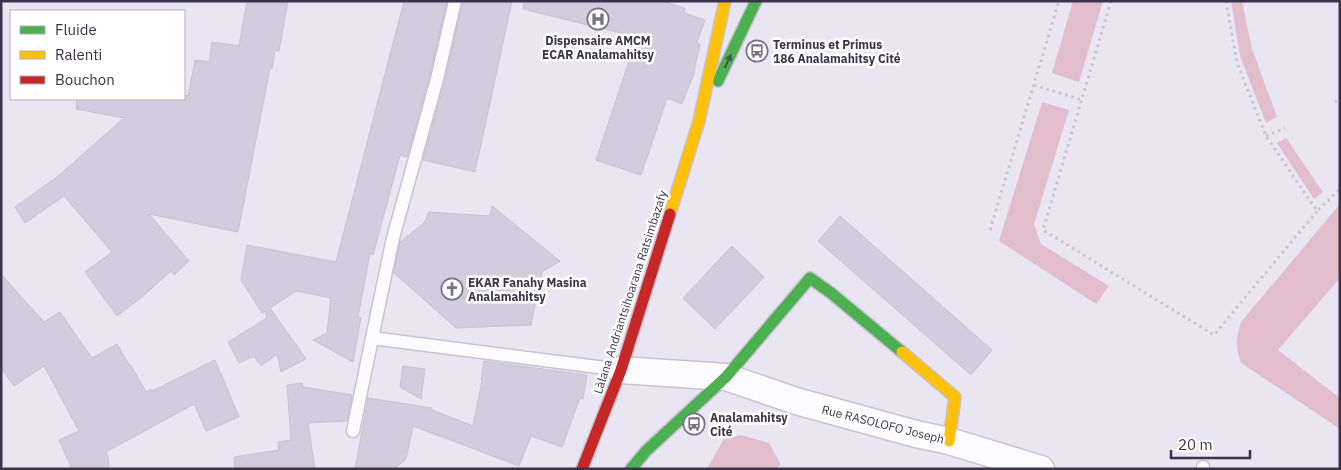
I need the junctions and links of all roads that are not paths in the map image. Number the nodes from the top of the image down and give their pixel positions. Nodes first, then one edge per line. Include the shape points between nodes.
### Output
1 (455, 1) edge
2 (725, 1) edge
3 (756, 1) edge
4 (699, 121) junction
5 (372, 338) junction
6 (621, 370) junction
7 (726, 378) junction
8 (353, 431) dead end
9 (949, 441) junction
10 (582, 469) edge
11 (631, 469) edge
12 (1042, 469) edge

1 - 5 lane via 393,238
2 - 4 main road, Làlana Andriantsihoarana Ratsimbazafy
4 -> 3 main road, Làlana Andriantsihoarana Ratsimbazafy
4 - 6 main road, Làlana Andriantsihoarana Ratsimbazafy
5 - 6 lane
5 - 8 lane
6 - 7 street, Rue RASOLOFO Joseph
6 - 10 main road, Làlana Andriantsihoarana Ratsimbazafy
7 - 9 street, Rue RASOLOFO Joseph via 796,402
7 - 9 main road via 810,278 955,397
7 - 11 main road
9 - 12 street, Rue RASOLOFO Joseph

